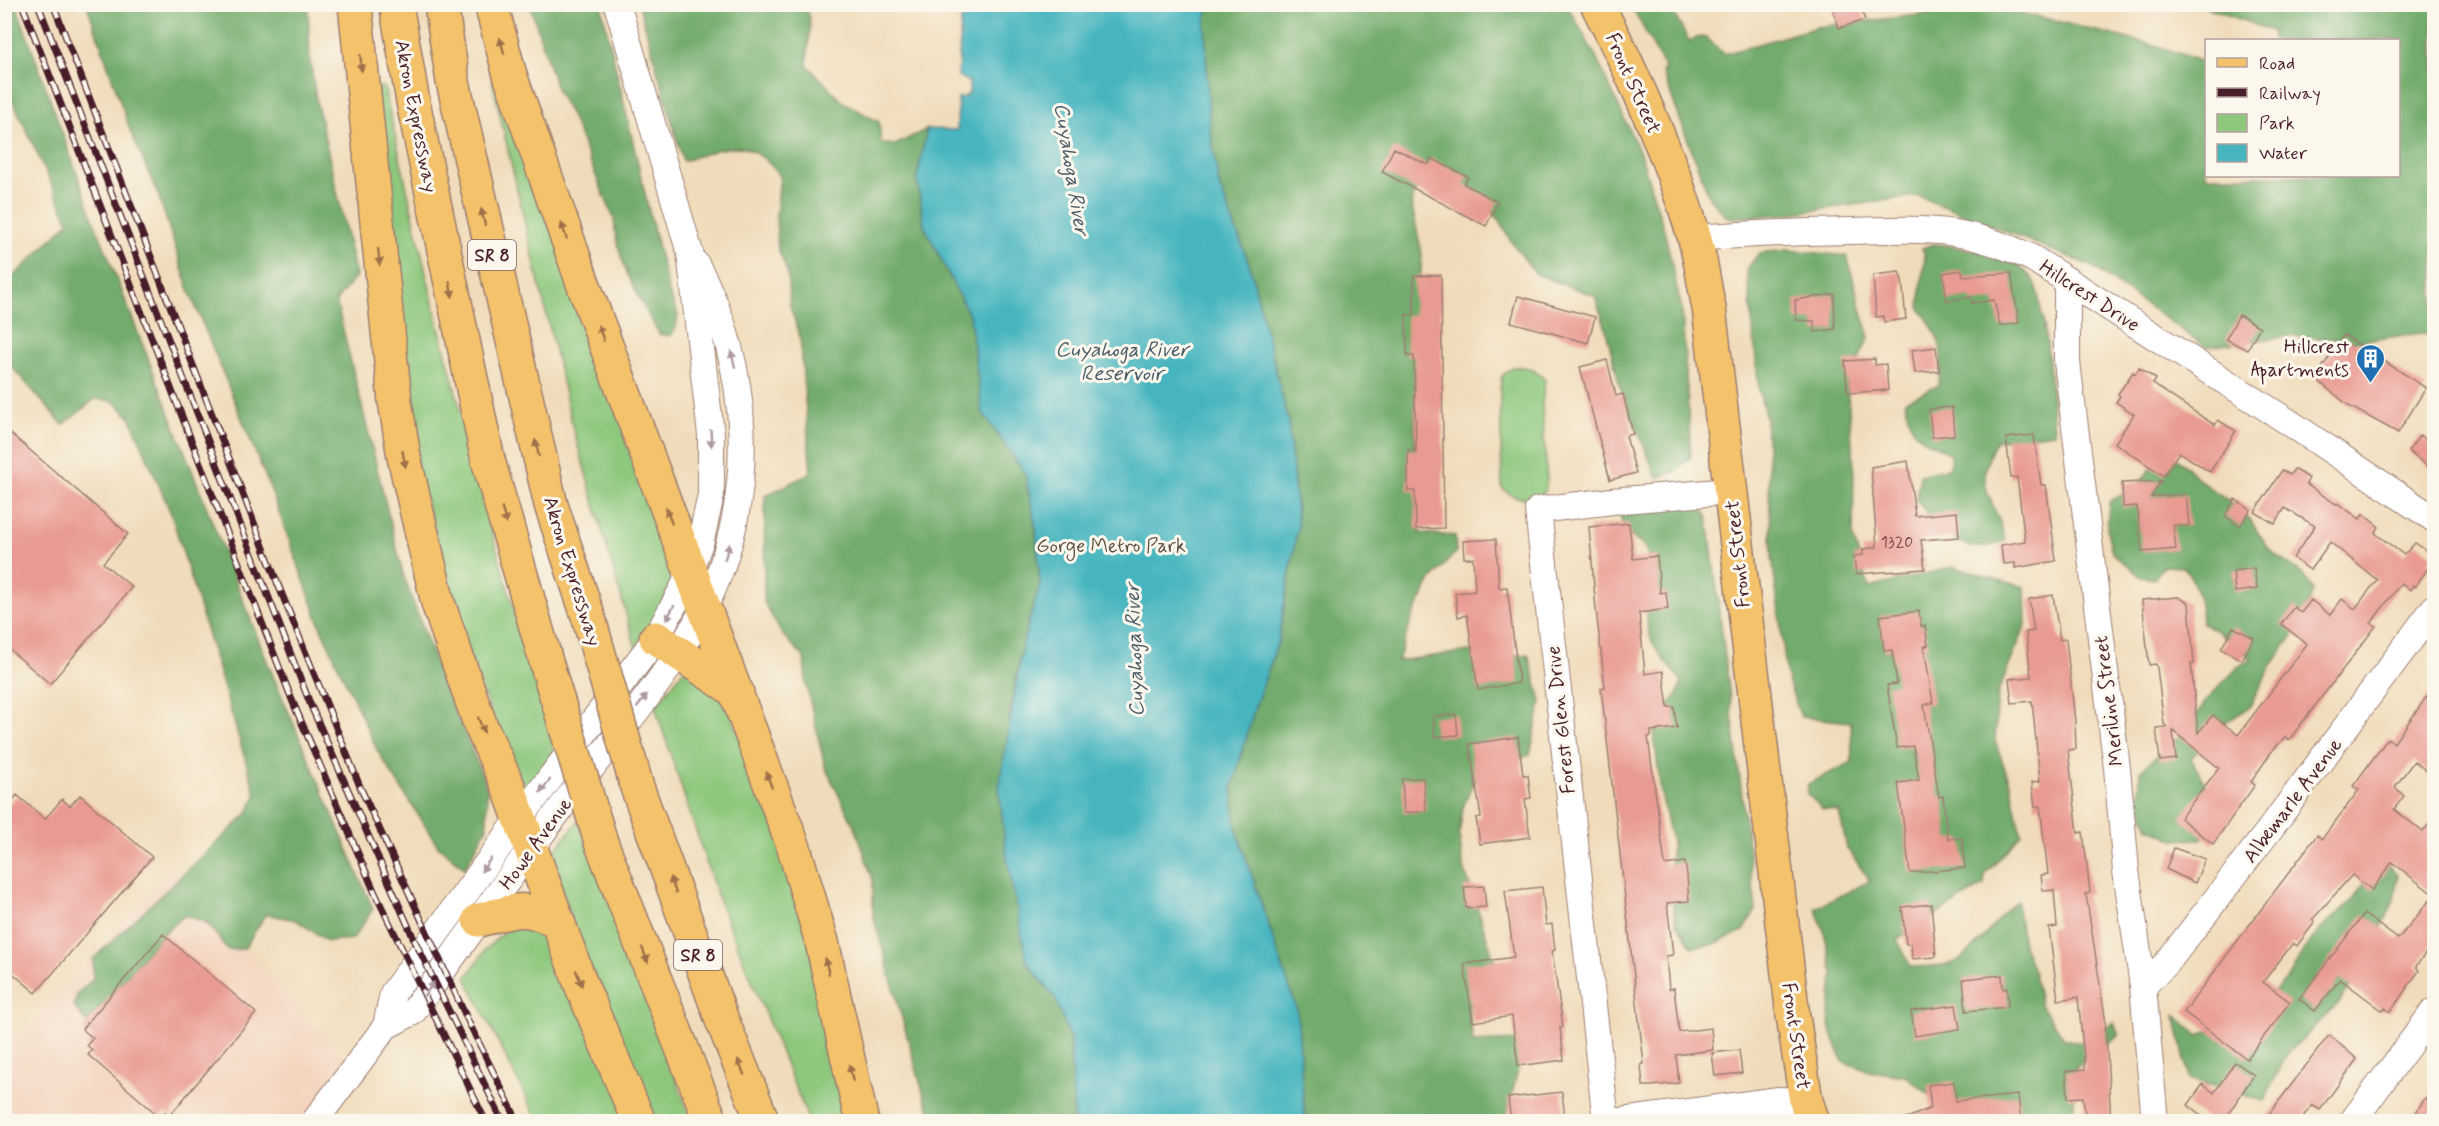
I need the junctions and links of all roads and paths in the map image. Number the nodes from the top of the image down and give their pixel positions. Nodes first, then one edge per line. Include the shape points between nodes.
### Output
1 (355, 4) edge
2 (396, 4) edge
3 (441, 4) edge
4 (491, 4) edge
5 (617, 4) edge
6 (1597, 4) edge
7 (1695, 238) junction
8 (690, 253) junction
9 (2067, 280) junction
10 (1730, 491) junction
11 (2434, 519) edge
12 (692, 588) junction
13 (2434, 608) edge
14 (667, 645) junction
15 (736, 692) junction
16 (525, 833) junction
17 (479, 920) junction
18 (558, 923) junction
19 (2143, 987) junction
20 (2434, 1011) edge
21 (386, 1026) junction
22 (1810, 1111) edge
23 (314, 1122) edge
24 (639, 1122) edge
25 (711, 1122) edge
26 (763, 1122) edge
27 (862, 1122) edge
28 (1606, 1122) edge
29 (1614, 1122) edge
30 (2155, 1122) edge
31 (2352, 1122) edge

1 -> 16 main road via 380,270 404,457 438,603 480,724
2 -> 25 main road, Akron Expressway / SR 8, bridge via 433,204 488,460 601,842
26 -> 3 main road, Akron Expressway / SR 8, bridge via 637,787 589,619 551,505 453,82
12 -> 4 main road via 510,75
5 - 8 street
6 - 7 main road, Front Street via 1638,86
7 - 9 street, Hillcrest Drive via 1774,231 1923,228 1962,232 1998,242
7 - 10 main road, Front Street via 1718,375
8 -> 12 street via 711,435 711,495
12 -> 8 street via 730,538 742,429 734,362 714,297
9 - 11 street, Hillcrest Drive
9 - 19 street, Meriline Street via 2067,362
10 - 22 main road, Front Street via 1766,805
10 - 28 street, Forest Glen Drive via 1538,510
12 - 14 street, Howe Avenue
12 - 15 main road
13 - 19 street, Albemarle Avenue via 2270,830 2166,964
14 - 15 main road
14 - 16 street, Howe Avenue
27 -> 15 main road via 822,942 795,848
16 - 17 street, Howe Avenue
16 - 18 main road
16 -> 21 street, Howe Avenue via 393,993
17 - 18 main road via 523,909
21 -> 17 street, Howe Avenue via 413,1012
18 -> 24 main road
19 - 30 street, Meriline Street
20 - 31 street
21 - 23 street, Howe Avenue
22 - 29 street via 1779,1100

